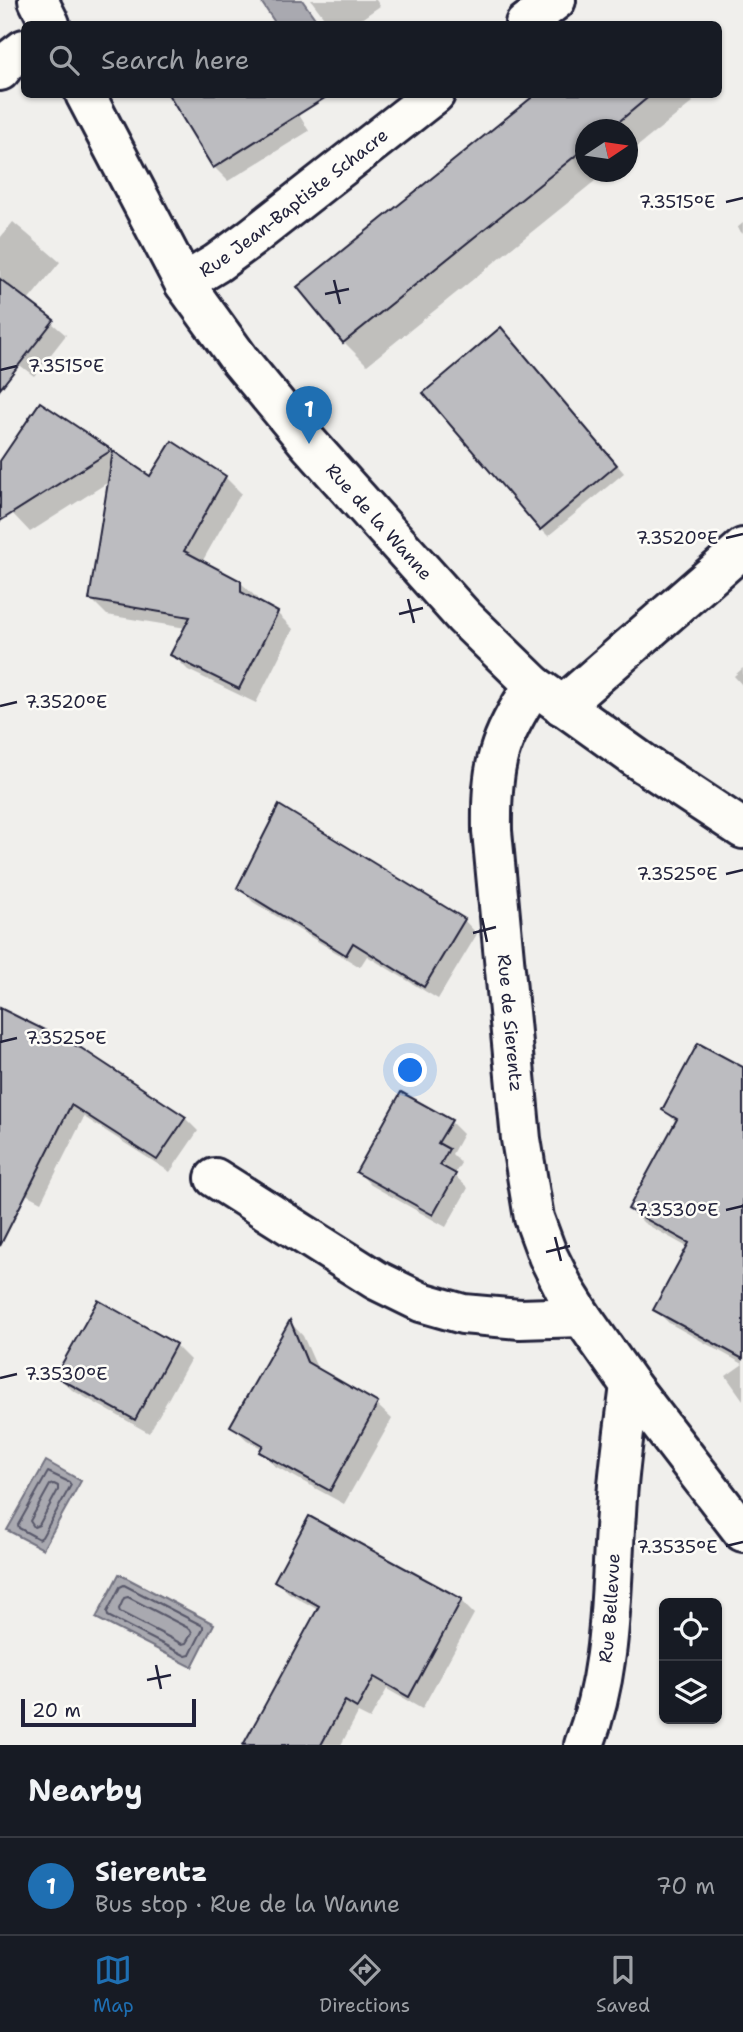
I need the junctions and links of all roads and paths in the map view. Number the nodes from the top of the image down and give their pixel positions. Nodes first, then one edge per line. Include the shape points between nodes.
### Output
1 (38, 0) edge
2 (556, 0) edge
3 (48, 21) edge
4 (529, 21) edge
5 (21, 51) edge
6 (0, 71) edge
7 (87, 98) edge
8 (430, 98) edge
9 (184, 283) junction
10 (743, 548) edge
11 (548, 696) junction
12 (743, 829) edge
13 (215, 1178) dead end
14 (582, 1317) junction
15 (630, 1385) junction
16 (743, 1532) edge
17 (584, 1745) edge

1 - 3 street
2 - 4 street
5 - 6 street
7 - 9 street, Rue de la Wanne
8 - 9 street, Rue Jean-Baptiste Schacre via 225,257
9 - 11 street, Rue de la Wanne via 309,444 464,617
10 - 11 street, Rue de Sierentz
11 - 12 street, Rue de la Wanne
11 - 14 street, Rue de Sierentz via 514,715 503,735 492,797 492,831 527,1182 548,1255
13 - 14 street via 376,1280 421,1302 463,1314 520,1319
14 - 15 street, Rue de Sierentz
15 - 16 street, Rue de Sierentz
15 - 17 street, Rue Bellevue via 604,1674

